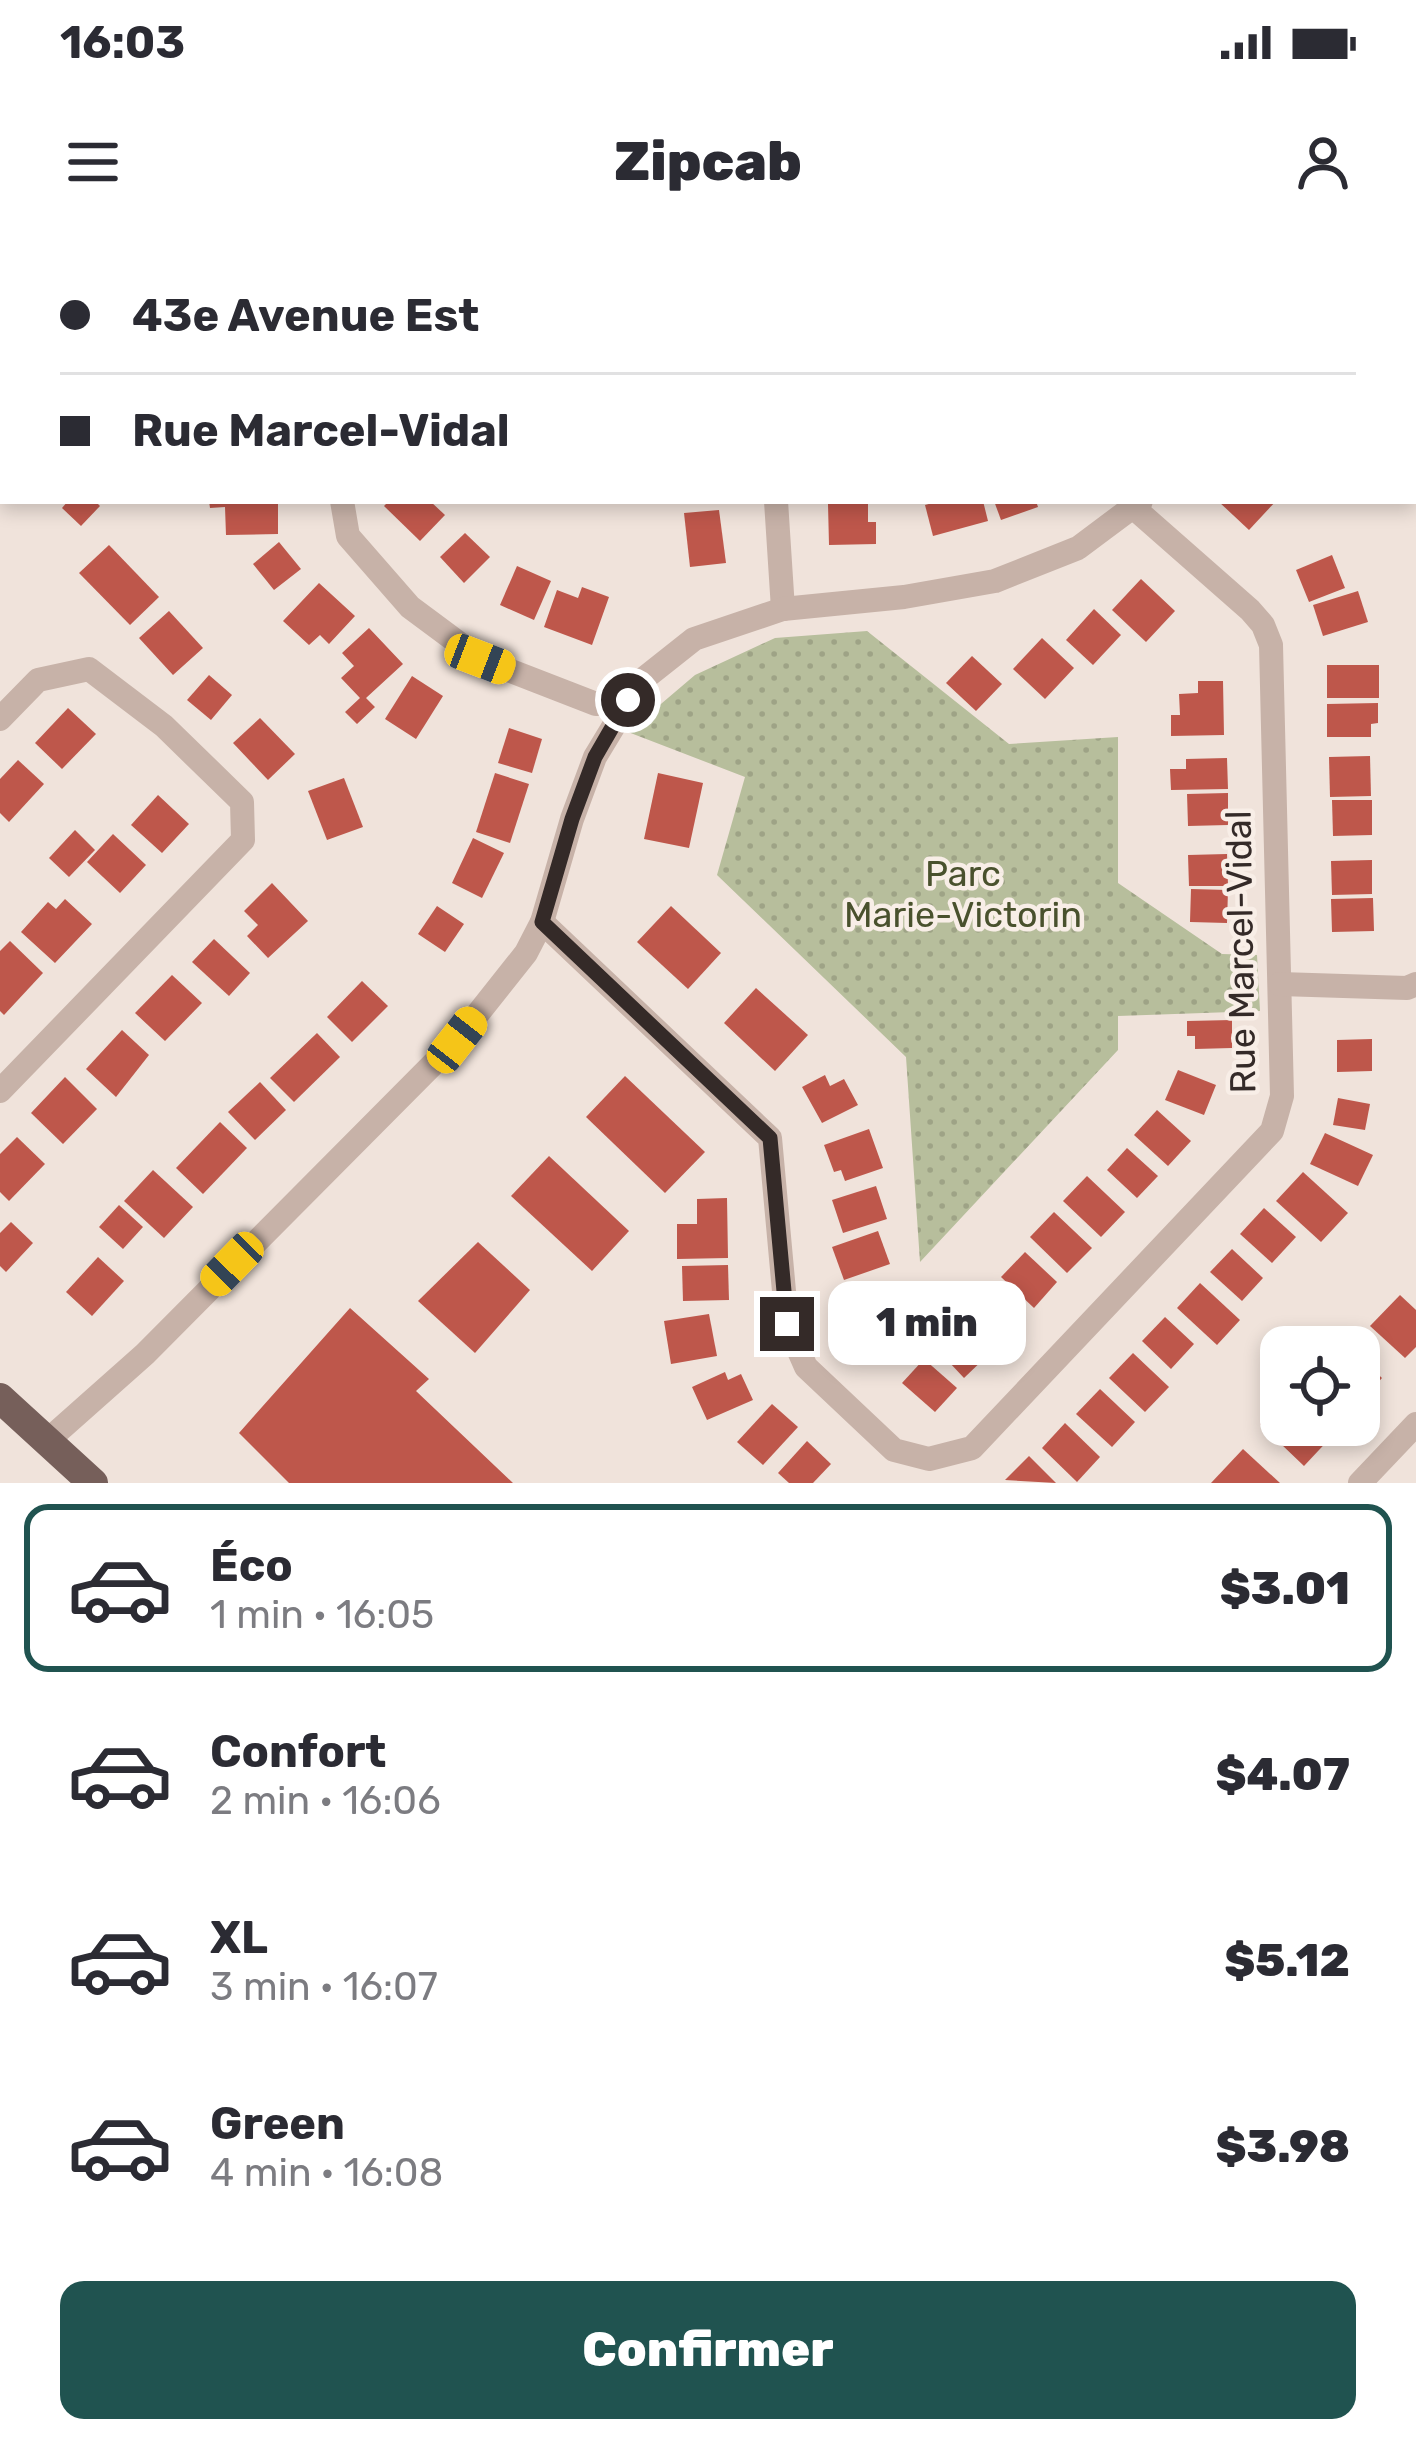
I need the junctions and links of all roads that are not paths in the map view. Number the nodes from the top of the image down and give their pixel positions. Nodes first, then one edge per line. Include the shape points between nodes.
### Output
1 (343, 504) edge
2 (776, 504) edge
3 (1138, 505) edge
4 (783, 609) junction
5 (628, 700) junction
6 (0, 719) edge
7 (542, 922) junction
8 (1280, 984) junction
9 (1416, 984) edge
10 (0, 1091) edge
11 (0, 1398) edge
12 (1416, 1424) edge
13 (47, 1441) junction
14 (93, 1483) edge
15 (1360, 1483) edge

1 - 5 street via 348,536 410,607 480,659 596,704
2 - 4 street
3 - 4 street via 1078,548 995,581
3 - 8 street, Rue Marcel-Vidal via 1250,610 1271,645
4 - 5 street via 694,639
5 - 7 street via 595,757
6 - 10 street via 38,680 89,669 164,726 242,802 243,840
7 - 8 street, Rue Marcel-Vidal via 770,1138 787,1324 806,1367 894,1450 929,1459 972,1448 1272,1131 1282,1096
7 - 13 street via 457,1040 145,1354
8 - 9 street
11 - 13 main road
12 - 15 street
13 - 14 main road

